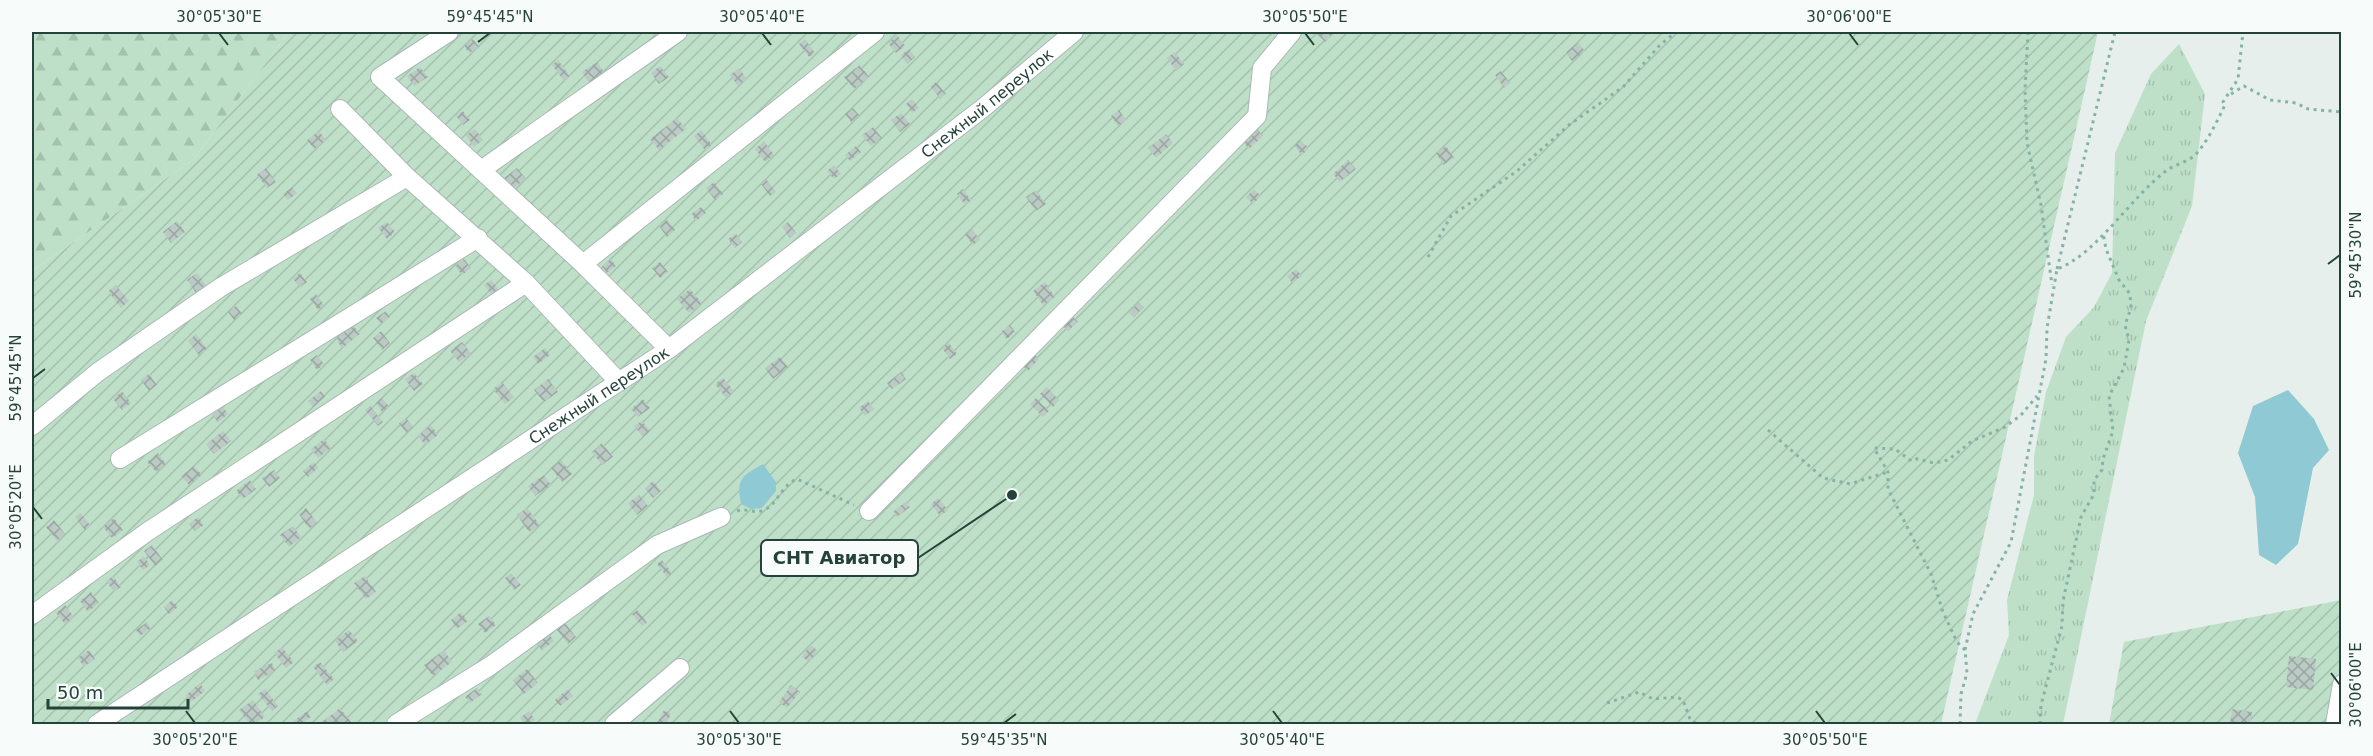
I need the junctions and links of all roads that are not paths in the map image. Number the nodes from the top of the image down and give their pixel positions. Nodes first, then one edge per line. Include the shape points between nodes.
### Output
1 (449, 32) edge
2 (678, 32) edge
3 (875, 32) edge
4 (1074, 32) edge
5 (1292, 32) edge
6 (340, 109) dead end
7 (481, 170) junction
8 (406, 177) junction
9 (478, 238) junction
10 (583, 264) junction
11 (526, 283) junction
12 (669, 349) junction
13 (619, 382) junction
14 (32, 426) edge
15 (120, 459) dead end
16 (869, 511) road end
17 (721, 517) road end
18 (32, 615) edge
19 (680, 668) dead end
20 (2342, 684) edge
21 (97, 724) edge
22 (396, 724) edge
23 (614, 724) edge
24 (2335, 724) edge

1 - 7 street via 380,77
2 - 7 street
3 - 10 street
4 - 12 street, Снежный переулок via 983,108
5 - 16 street via 1262,68 1257,116
6 - 8 street
7 - 10 street
8 - 9 street
8 - 14 street via 221,287 98,372
9 - 11 street
9 - 15 street
10 - 12 street
11 - 13 street
11 - 18 street via 147,531
12 - 13 street, Снежный переулок
13 - 21 street, Снежный переулок
17 - 22 street via 657,545 490,666
19 - 23 street
20 - 24 street

